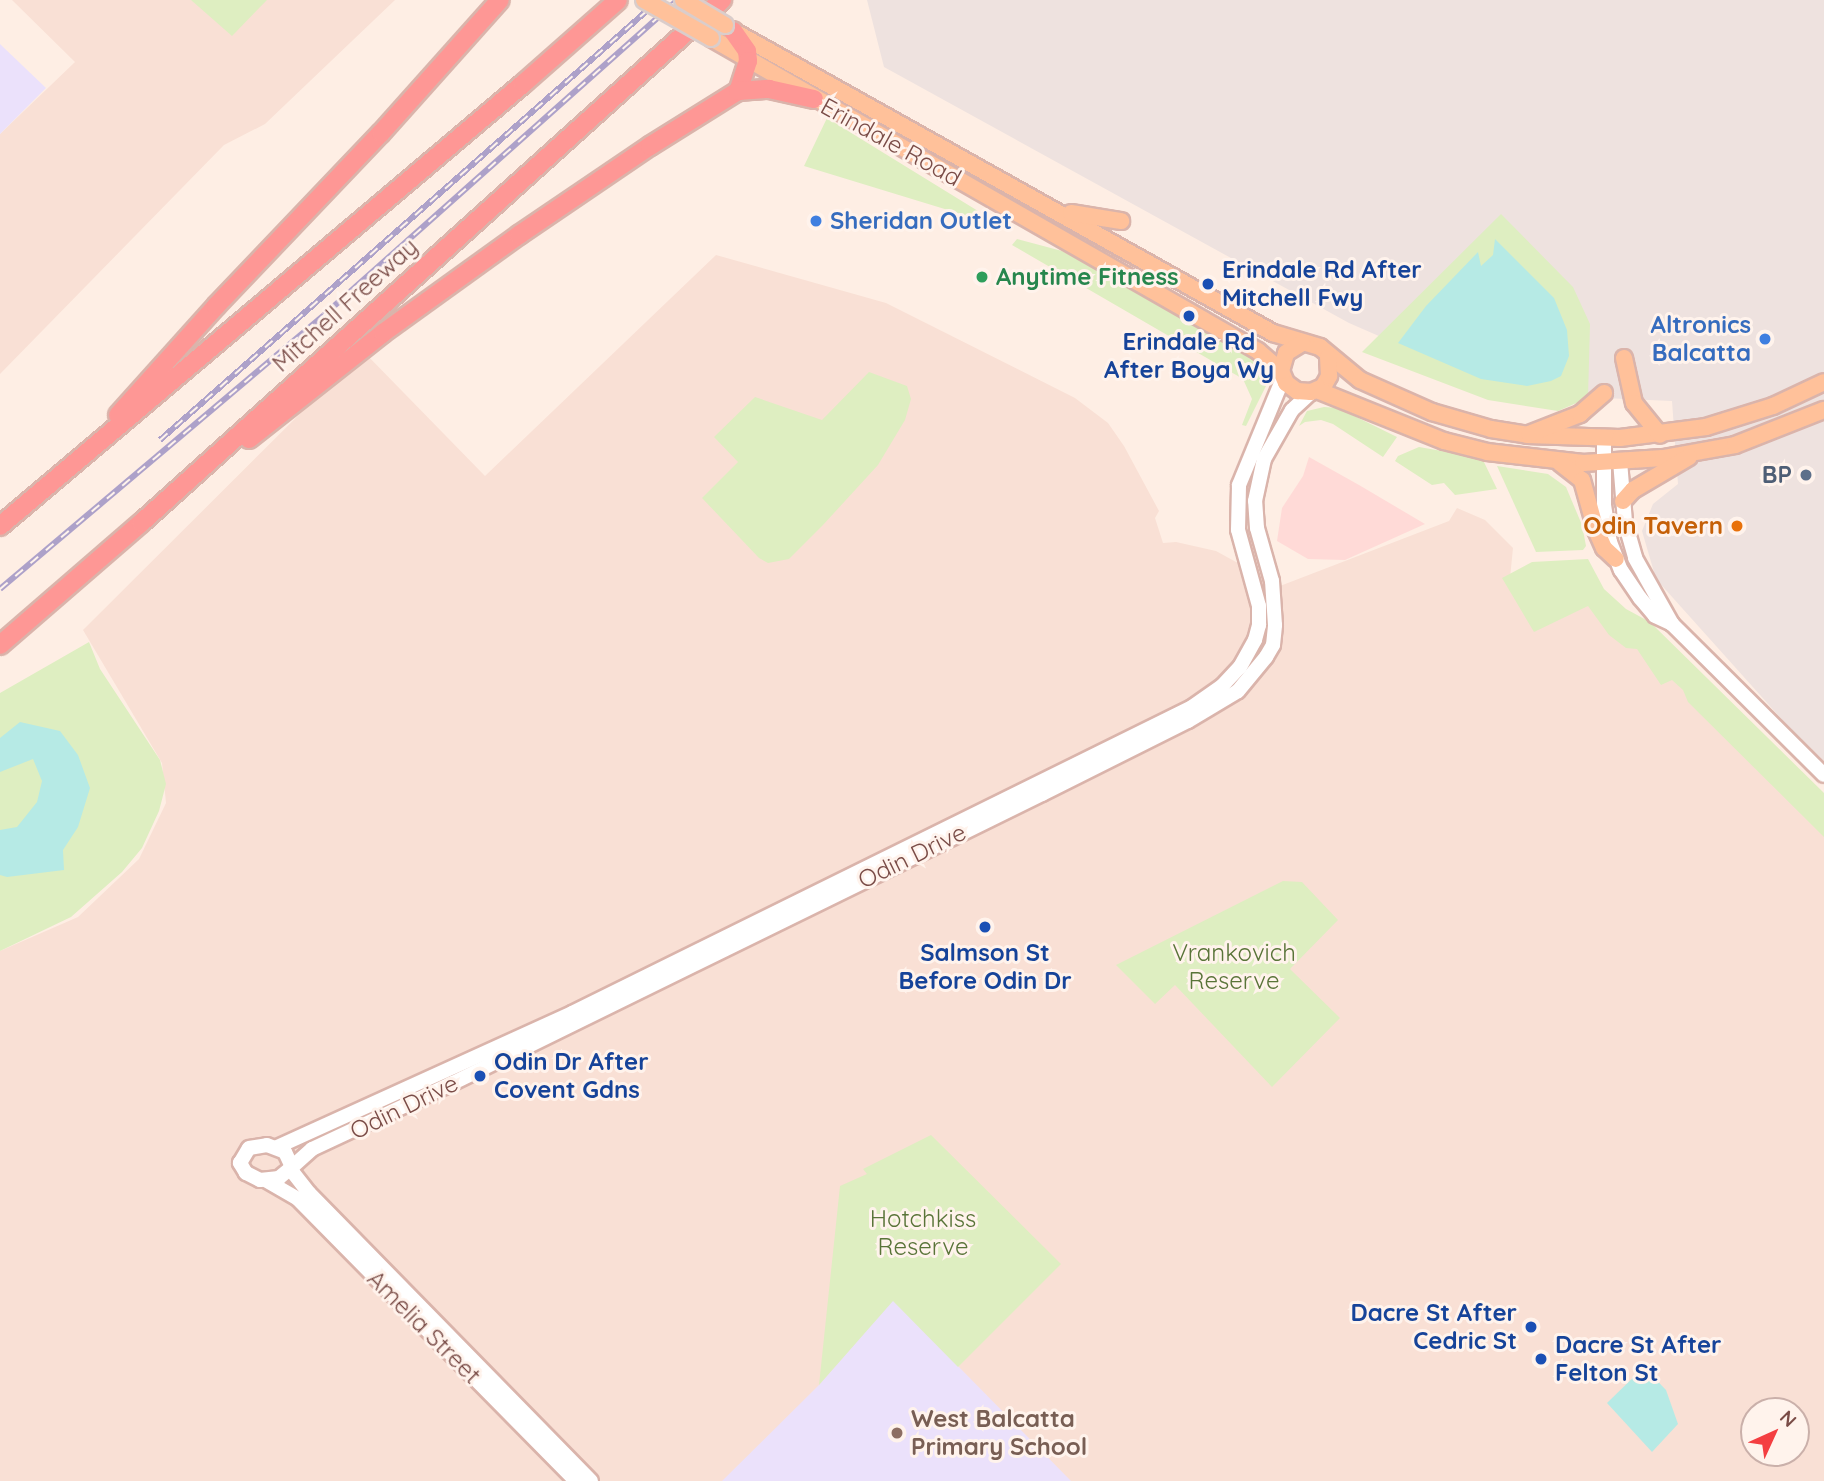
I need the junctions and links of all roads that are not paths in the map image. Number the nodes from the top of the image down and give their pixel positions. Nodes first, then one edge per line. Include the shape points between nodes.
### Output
1 (500, 0) edge
2 (618, 0) edge
3 (644, 0) edge
4 (682, 0) edge
5 (722, 0) edge
6 (729, 28) junction
7 (748, 61) junction
8 (737, 91) junction
9 (814, 99) junction
10 (1048, 208) junction
11 (1121, 221) dead end
12 (1302, 343) junction
13 (1328, 357) junction
14 (1624, 358) dead end
15 (1282, 374) junction
16 (1824, 382) edge
17 (1314, 391) junction
18 (1604, 393) dead end
19 (1824, 410) edge
20 (1527, 435) junction
21 (1660, 435) junction
22 (1604, 439) junction
23 (1697, 452) junction
24 (1557, 461) junction
25 (1611, 462) junction
26 (71, 467) junction
27 (1623, 501) junction
28 (141, 523) junction
29 (0, 526) edge
30 (1616, 559) junction
31 (1672, 624) junction
32 (0, 645) edge
33 (1824, 775) edge
34 (276, 1147) junction
35 (291, 1168) junction
36 (267, 1181) junction
37 (576, 1481) edge
38 (591, 1481) edge

1 - 26 highway
2 - 26 highway, Mitchell Freeway
3 - 7 main road, Erindale Road, bridge
4 - 6 main road, Erindale Road, bridge
5 - 28 highway, Mitchell Freeway
6 - 7 highway via 747,51
6 - 10 main road, Erindale Road
7 - 8 highway
7 - 9 main road, Erindale Road
8 - 9 highway via 769,89
8 - 28 highway via 639,153 383,333
9 - 15 main road, Erindale Road via 1219,327 1258,351
10 - 11 main road
10 - 12 main road, Erindale Road via 1273,333
12 - 13 main road, Erindale Road via 1314,344
12 - 15 main road via 1286,353
13 - 17 main road via 1329,376
13 - 20 main road, Erindale Road via 1360,380 1432,412
14 - 21 main road via 1634,403
15 - 17 main road, Erindale Road via 1297,391
15 - 34 main road, Odin Drive via 1238,485 1238,530 1259,606 1255,640 1240,667 1222,685 1192,707 572,1013
16 - 21 main road, Erindale Road via 1741,417
17 - 24 main road, Erindale Road via 1444,442
17 - 35 main road, Odin Drive via 1292,410 1264,459 1255,501 1257,528 1272,581 1273,645 1238,691 1042,794 307,1152
18 - 20 main road via 1580,414
19 - 23 main road, Erindale Road via 1764,436
20 - 22 main road, Erindale Road
21 - 22 main road, Erindale Road
22 - 25 main road
23 - 25 main road, Erindale Road
23 - 27 main road via 1633,490
24 - 25 main road, Erindale Road
24 - 30 main road via 1582,480 1600,539
25 - 27 main road
25 - 30 main road via 1606,521
26 - 29 highway, Mitchell Freeway
27 - 31 main road via 1635,558
28 - 32 highway, Mitchell Freeway
30 - 31 main road via 1655,615
31 - 33 main road
34 - 35 main road via 288,1155
34 - 36 main road, Odin Drive via 254,1146 242,1155 240,1163 246,1173
35 - 36 main road, Odin Drive
35 - 38 main road, Amelia Street via 309,1193
36 - 37 main road, Amelia Street via 298,1199

